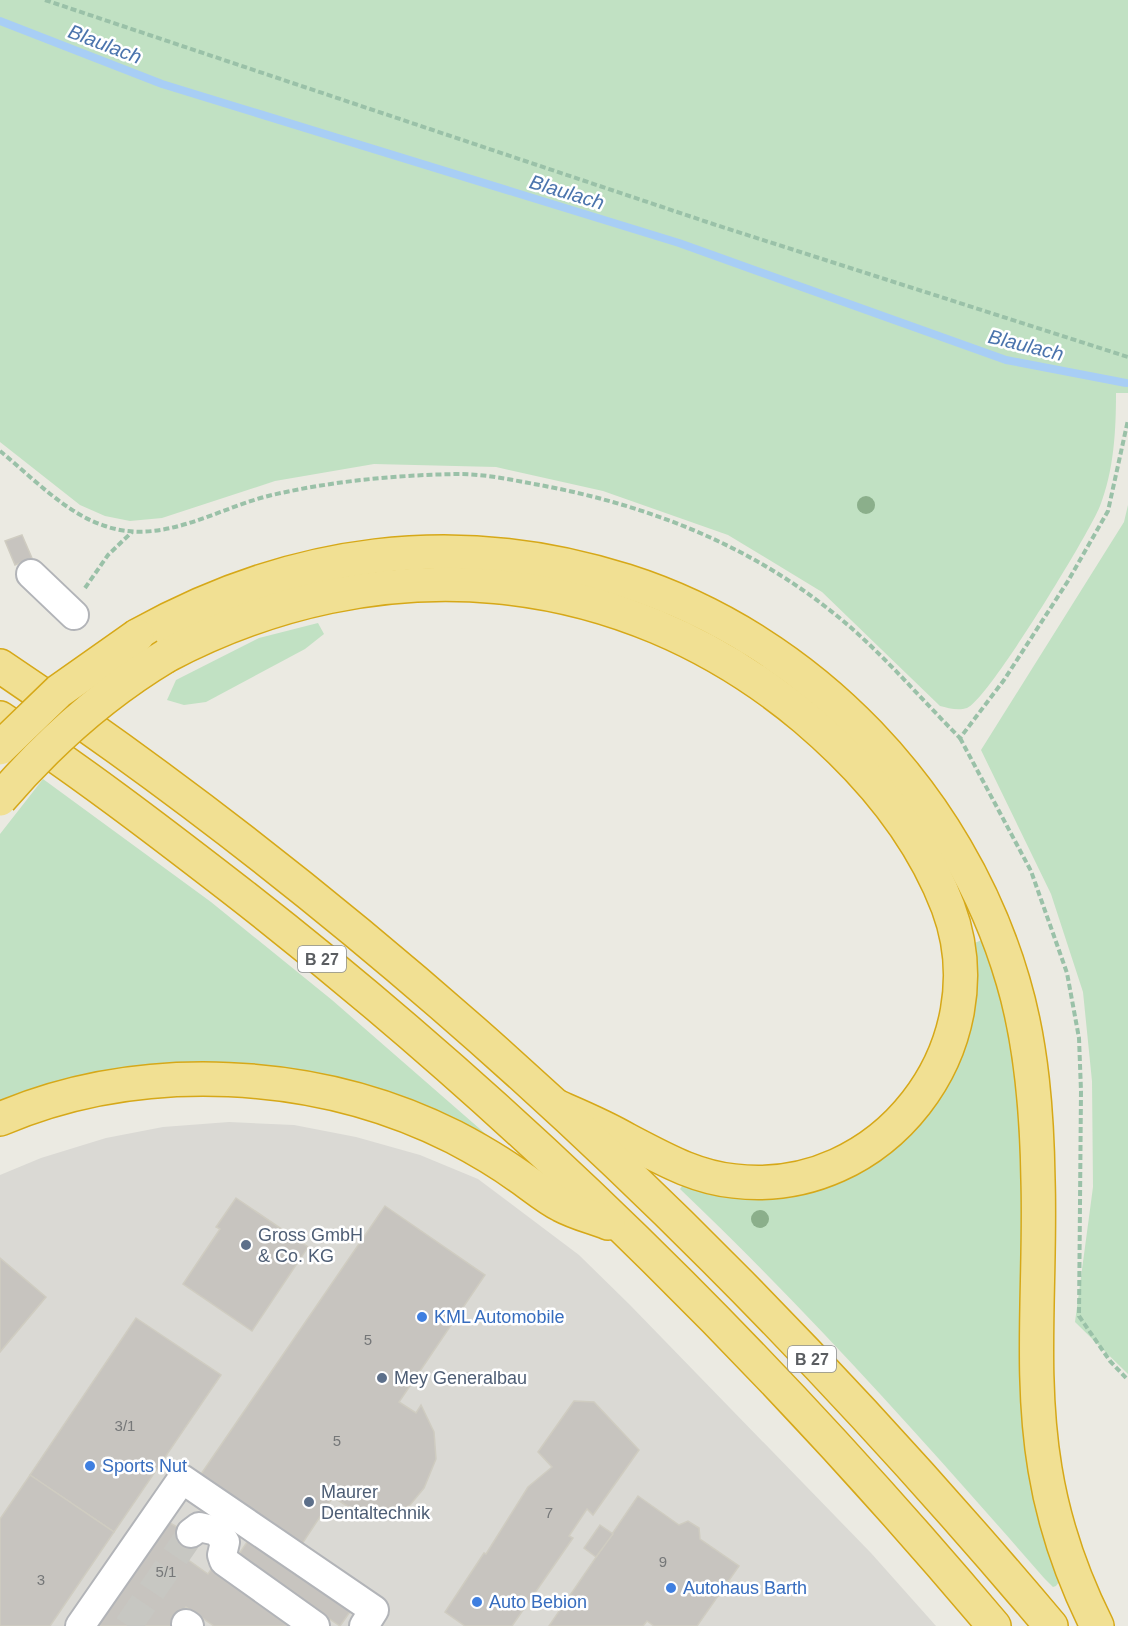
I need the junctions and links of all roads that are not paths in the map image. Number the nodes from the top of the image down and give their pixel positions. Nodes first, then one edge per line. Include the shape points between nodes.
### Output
1 (31, 574) dead end
2 (74, 615) road end
3 (0, 666) edge
4 (0, 718) edge
5 (0, 748) edge
6 (0, 799) edge
7 (558, 1107) junction
8 (0, 1119) edge
9 (621, 1228) junction
10 (191, 1533) dead end
11 (80, 1626) edge
12 (315, 1626) edge
13 (364, 1626) edge
14 (994, 1626) edge
15 (1051, 1626) edge
16 (1098, 1626) edge

1 - 2 lane
3 - 7 highway, B 27 via 141,763 300,885 395,962
4 - 9 highway, B 27 via 106,792 315,953 478,1094
5 - 16 highway, bridge via 58,692 137,636 192,606 234,589 336,561 420,552 491,554 602,573 703,613 785,662 848,713 924,799 980,893 1013,981 1024,1026 1036,1127 1037,1359 1044,1466 1069,1564
6 - 7 highway, bridge via 80,716 166,656 232,624 343,592 435,584 559,596 630,616 716,656 786,702 857,767 908,830 949,909 960,964 959,1004 951,1038 930,1084 908,1114 857,1156 812,1174 760,1183 710,1177 686,1170
7 - 15 highway, B 27 via 691,1234 834,1381
8 - 9 highway via 73,1096 135,1084 204,1080 286,1085 410,1117 495,1160 561,1205
9 - 14 highway, B 27 via 802,1413
10 - 12 lane via 199,1527 217,1531 225,1542 224,1561
11 - 13 lane via 182,1479 374,1610

